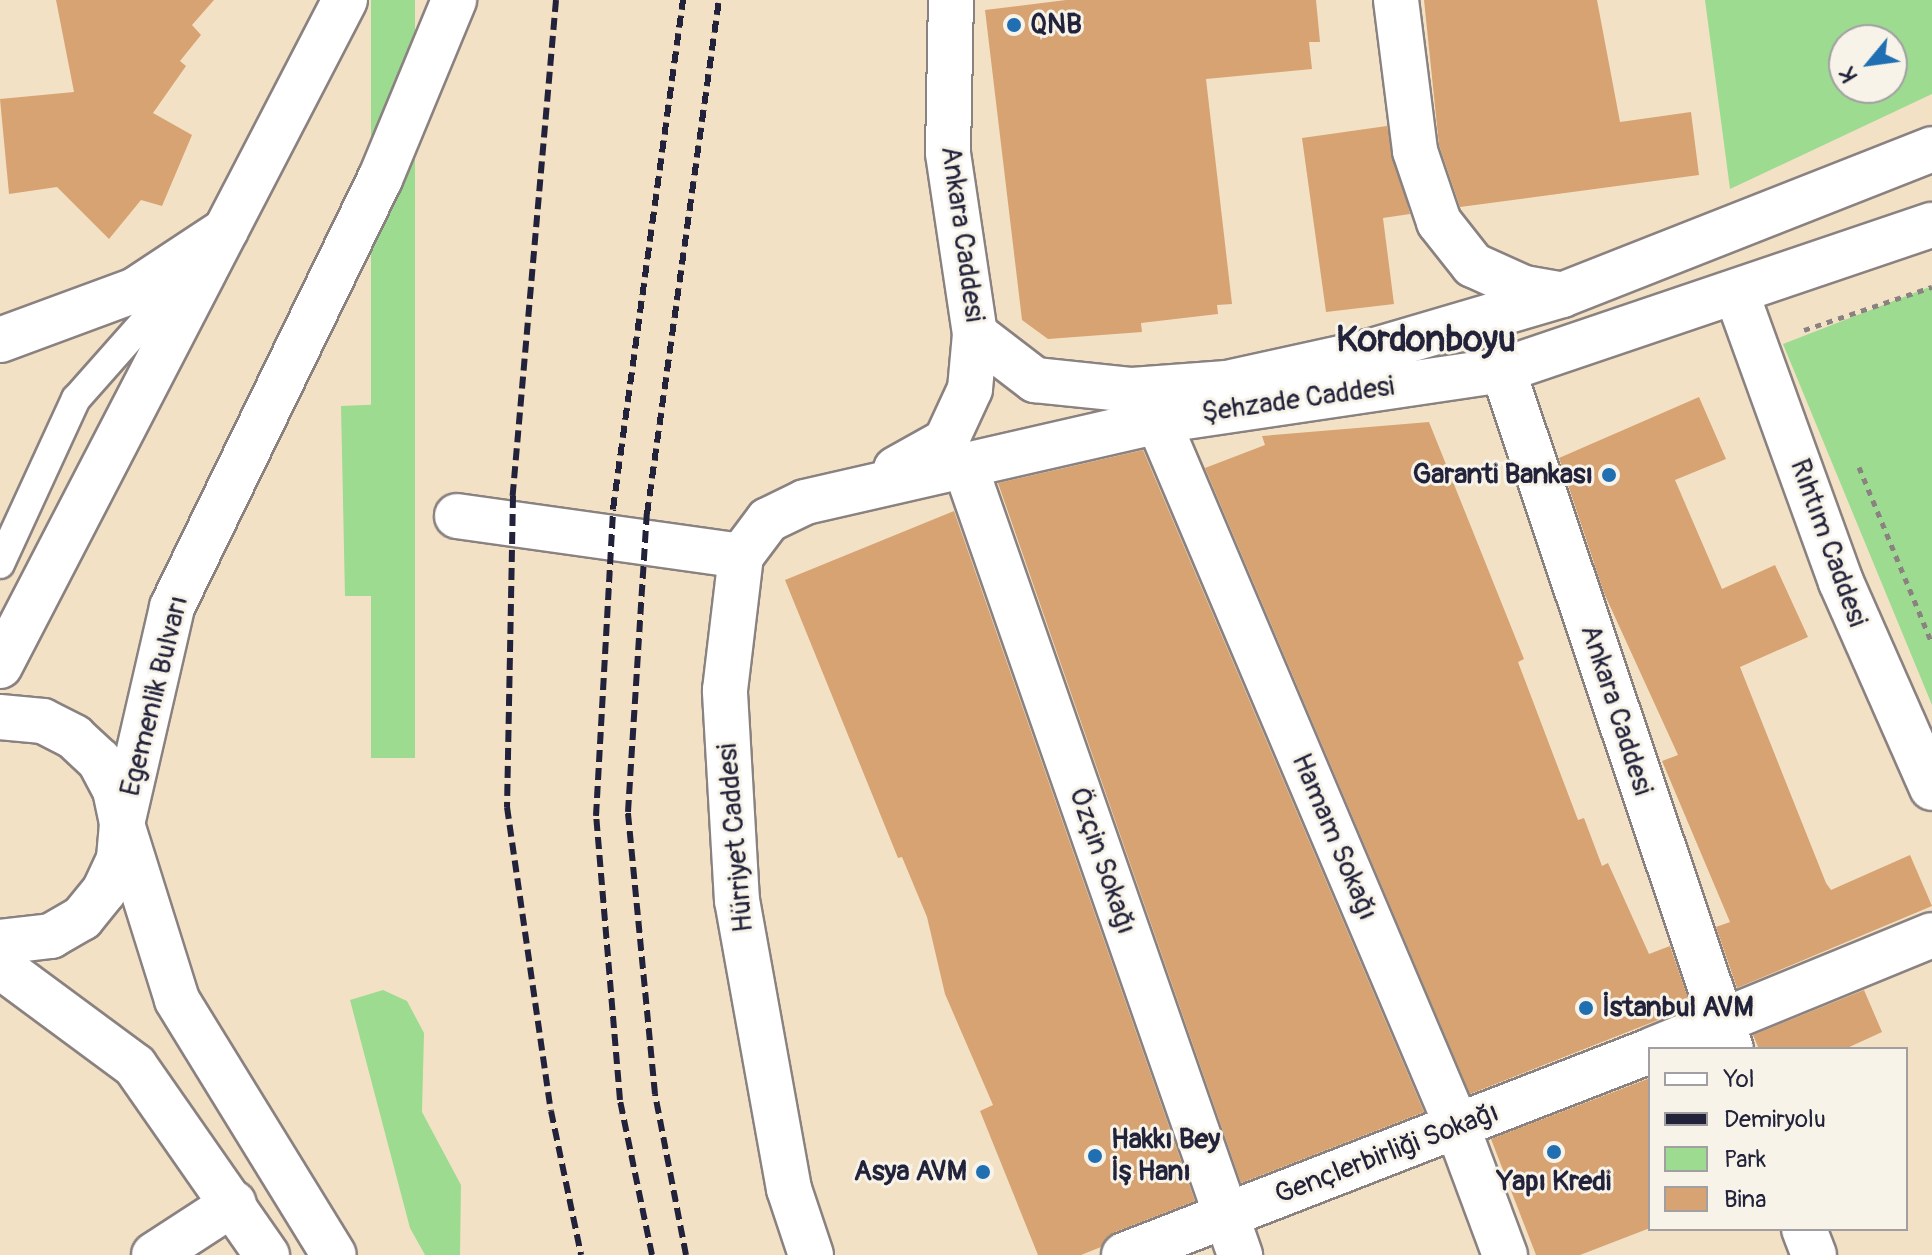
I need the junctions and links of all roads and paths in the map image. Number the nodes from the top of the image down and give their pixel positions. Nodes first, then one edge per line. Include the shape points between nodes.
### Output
1 (345, 0) edge
2 (454, 0) edge
3 (951, 0) edge
4 (1396, 0) edge
5 (1932, 149) edge
6 (1932, 225) edge
7 (226, 230) junction
8 (1932, 287) edge
9 (1736, 292) junction
10 (1562, 295) junction
11 (975, 334) junction
12 (0, 340) edge
13 (1808, 344) dead end
14 (1503, 370) junction
15 (1158, 421) junction
16 (1855, 459) dead end
17 (965, 466) junction
18 (859, 489) junction
19 (457, 516) dead end
20 (741, 556) junction
21 (0, 564) edge
22 (1932, 643) edge
23 (0, 666) edge
24 (0, 717) edge
25 (1932, 788) edge
26 (135, 822) junction
27 (1932, 935) edge
28 (0, 942) edge
29 (0, 966) edge
30 (1726, 1036) edge
31 (1668, 1047) edge
32 (1648, 1052) edge
33 (1457, 1126) junction
34 (234, 1203) junction
35 (1805, 1231) edge
36 (1233, 1236) edge
37 (154, 1255) edge
38 (267, 1255) edge
39 (334, 1255) edge
40 (811, 1255) edge
41 (1124, 1255) edge
42 (1505, 1255) edge
43 (1814, 1255) edge

1 - 7 street
2 - 26 street, Egemenlik Bulvarı via 380,179 172,607
3 - 11 street, Ankara Caddesi via 948,153
4 - 10 street via 1415,151 1439,222 1473,265 1524,288
5 - 10 street
6 - 9 street, Şehzade Caddesi
7 - 12 street via 135,290
7 - 21 lane via 76,399
7 - 23 street
8 - 13 path via 1802,330
9 - 14 street, Şehzade Caddesi
9 - 25 street, Rıhtım Caddesi via 1841,582
10 - 11 street, Ankara Caddesi via 1372,351 1227,383 1132,390 1035,380
11 - 18 street via 970,389 946,441
14 - 15 street, Şehzade Caddesi
14 - 30 street, Ankara Caddesi
15 - 17 street, Şehzade Caddesi
15 - 33 street, Hamam Sokağı
16 - 22 path
17 - 18 street, Şehzade Caddesi
17 - 36 street, Özçin Sokağı
18 - 20 street via 805,502 768,520
19 - 20 street
20 - 40 street, Hürriyet Caddesi via 725,690 737,901 789,1189
24 - 26 street via 43,721 74,737 99,760
26 - 28 street via 104,891 82,918 51,936
26 - 39 street, Egemenlik Bulvarı via 177,1000
27 - 30 street, Gençlerbirliği Sokağı
29 - 34 street via 135,1066
30 - 31 street, Gençlerbirliği Sokağı
32 - 33 street, Gençlerbirliği Sokağı
33 - 36 street, Gençlerbirliği Sokağı
33 - 42 street, Hamam Sokağı
34 - 37 street
34 - 38 street
35 - 43 street
36 - 41 street, Gençlerbirliği Sokağı

